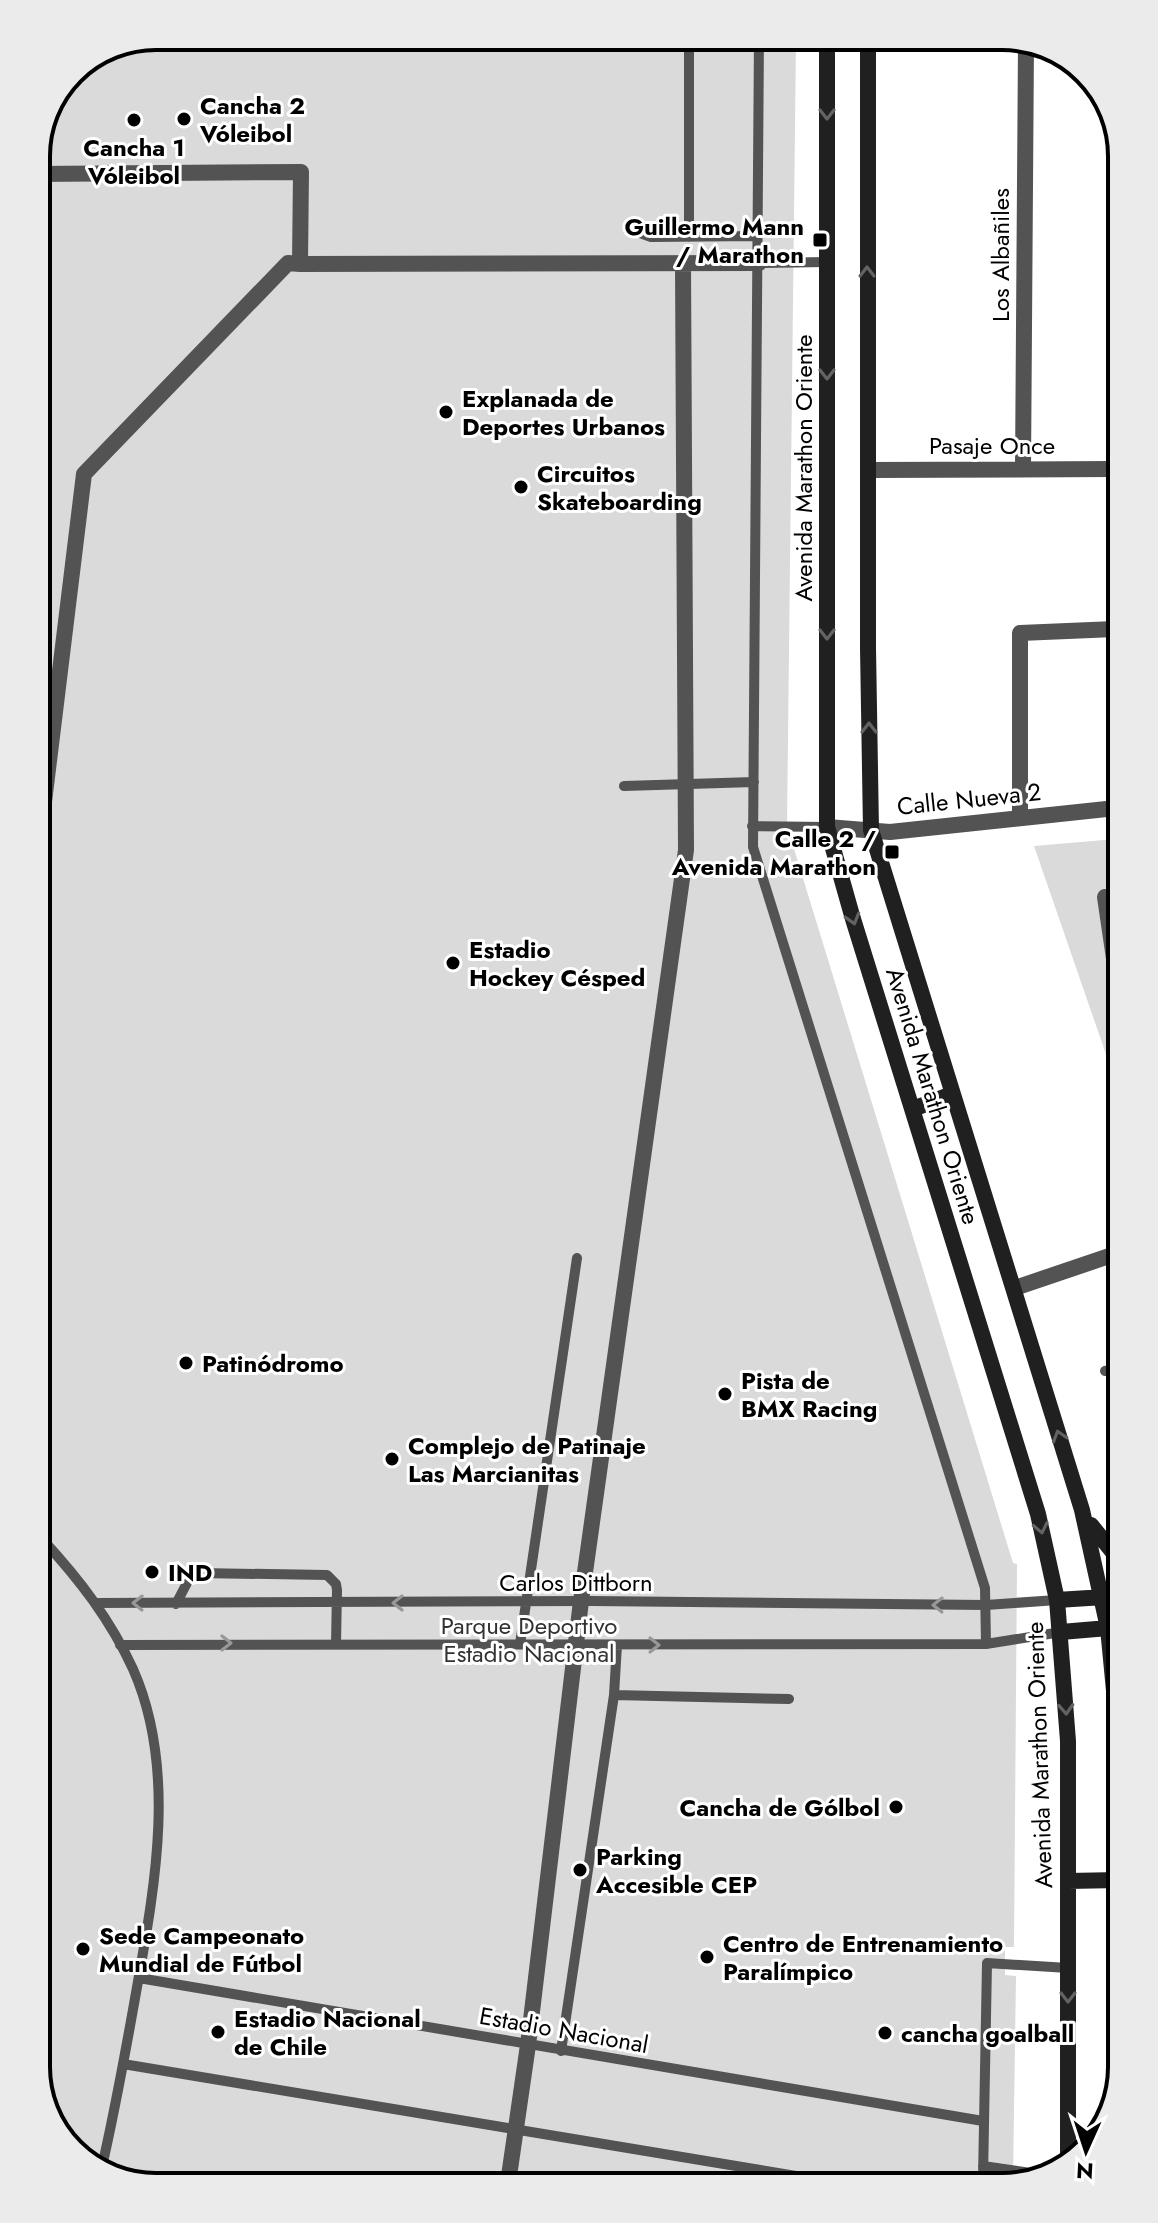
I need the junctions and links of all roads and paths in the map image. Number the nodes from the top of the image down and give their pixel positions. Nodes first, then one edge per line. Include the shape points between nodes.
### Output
1 (689, 50) edge
2 (759, 50) edge
3 (827, 50) edge
4 (868, 50) edge
5 (1026, 53) edge
6 (50, 174) edge
7 (640, 233) dead end
8 (758, 236) junction
9 (689, 237) junction
10 (827, 262) junction
11 (683, 263) junction
12 (759, 263) junction
13 (300, 264) junction
14 (1023, 469) junction
15 (1108, 469) edge
16 (869, 470) junction
17 (1108, 629) edge
18 (50, 753) edge
19 (754, 782) junction
20 (685, 785) junction
21 (624, 786) dead end
22 (1108, 809) edge
23 (1020, 817) junction
24 (752, 826) junction
25 (827, 827) junction
26 (871, 830) junction
27 (1105, 897) dead end
28 (1108, 918) edge
29 (952, 1094) junction
30 (913, 1109) junction
31 (1108, 1256) edge
32 (577, 1258) dead end
33 (1015, 1288) junction
34 (1108, 1370) edge
35 (1105, 1371) dead end
36 (1082, 1510) junction
37 (50, 1548) edge
38 (1108, 1548) edge
39 (1108, 1588) edge
40 (1108, 1597) edge
41 (1057, 1600) junction
42 (581, 1601) junction
43 (527, 1602) junction
44 (96, 1603) junction
45 (337, 1603) junction
46 (176, 1604) junction
47 (986, 1605) junction
48 (1108, 1628) edge
49 (1061, 1632) junction
50 (336, 1644) junction
51 (520, 1644) junction
52 (576, 1644) junction
53 (986, 1644) junction
54 (120, 1645) junction
55 (617, 1645) junction
56 (614, 1695) junction
57 (789, 1699) dead end
58 (1068, 1881) junction
59 (1108, 1881) edge
60 (1068, 1968) junction
61 (139, 1978) junction
62 (528, 2045) junction
63 (561, 2051) junction
64 (123, 2064) junction
65 (1068, 2111) edge
66 (983, 2121) junction
67 (515, 2131) junction
68 (103, 2159) edge
69 (983, 2166) junction
70 (1019, 2171) edge
71 (509, 2173) edge
72 (776, 2173) edge
73 (983, 2173) edge

1 - 9 lane
2 - 8 lane
3 -> 10 main road, Avenida Marathon Oriente
16 -> 4 main road, Avenida Marathon Oriente
5 - 14 street, Los Albañiles
6 - 13 street via 301,172
7 - 9 lane
8 - 9 lane
8 - 12 lane
10 - 12 lane
10 -> 25 main road, Avenida Marathon Oriente
11 - 12 street
11 - 13 street
11 - 20 street
12 - 19 lane
13 - 18 street via 288,263 84,474
14 - 15 street, Pasaje Once
14 - 16 street, Pasaje Once
26 -> 16 main road, Avenida Marathon Oriente
17 - 23 street via 1020,633
19 - 20 lane
19 - 24 lane
20 - 21 lane
20 - 42 street via 686,850
22 - 23 street, Calle Nueva 2
23 - 26 street, Calle Nueva 2
24 - 25 lane
24 - 47 lane via 753,847 985,1588
25 - 26 street, Calle Nueva 2
25 -> 30 main road, Avenida Marathon Oriente
26 - 29 main road, Avenida Marathon Oriente
27 - 28 street
29 - 30 main road
29 - 33 main road, Avenida Marathon Oriente
30 -> 41 main road, Avenida Marathon Oriente via 1038,1514
31 - 33 street
32 - 43 lane
36 -> 33 main road, Avenida Marathon Oriente
34 - 35 lane
36 - 38 main road
36 - 39 main road, Avenida Marathon Oriente
37 - 44 lane
40 - 41 main road
41 - 47 lane, Carlos Dittborn
41 - 49 main road, Avenida Marathon Oriente
42 - 43 lane, Carlos Dittborn
47 -> 42 lane, Carlos Dittborn
42 - 52 street
43 -> 45 lane, Carlos Dittborn
43 - 51 lane
46 -> 44 lane, Carlos Dittborn
44 - 54 lane
45 - 46 lane, Carlos Dittborn
45 - 46 lane via 336,1584 327,1575 203,1572 191,1577
45 - 50 lane
47 - 53 lane
48 - 49 main road
49 - 53 lane
49 -> 58 main road, Avenida Marathon Oriente
50 - 51 lane
54 -> 50 lane
51 - 52 lane
52 - 55 lane
52 - 62 street
55 -> 53 lane
54 - 61 lane via 134,1671 152,1732 158,1793
55 - 56 lane
56 - 57 lane
56 - 63 lane
58 - 59 main road
58 - 60 main road, Avenida Marathon Oriente
60 -> 65 main road, Avenida Marathon Oriente
60 - 66 lane via 987,1963
61 - 62 lane, Estadio Nacional
61 - 64 lane
62 - 63 lane, Estadio Nacional
62 - 67 street
63 - 66 lane, Estadio Nacional
64 - 67 lane
64 - 68 lane
66 - 69 lane
67 - 71 street
67 - 72 lane
69 - 70 lane
69 - 73 lane

